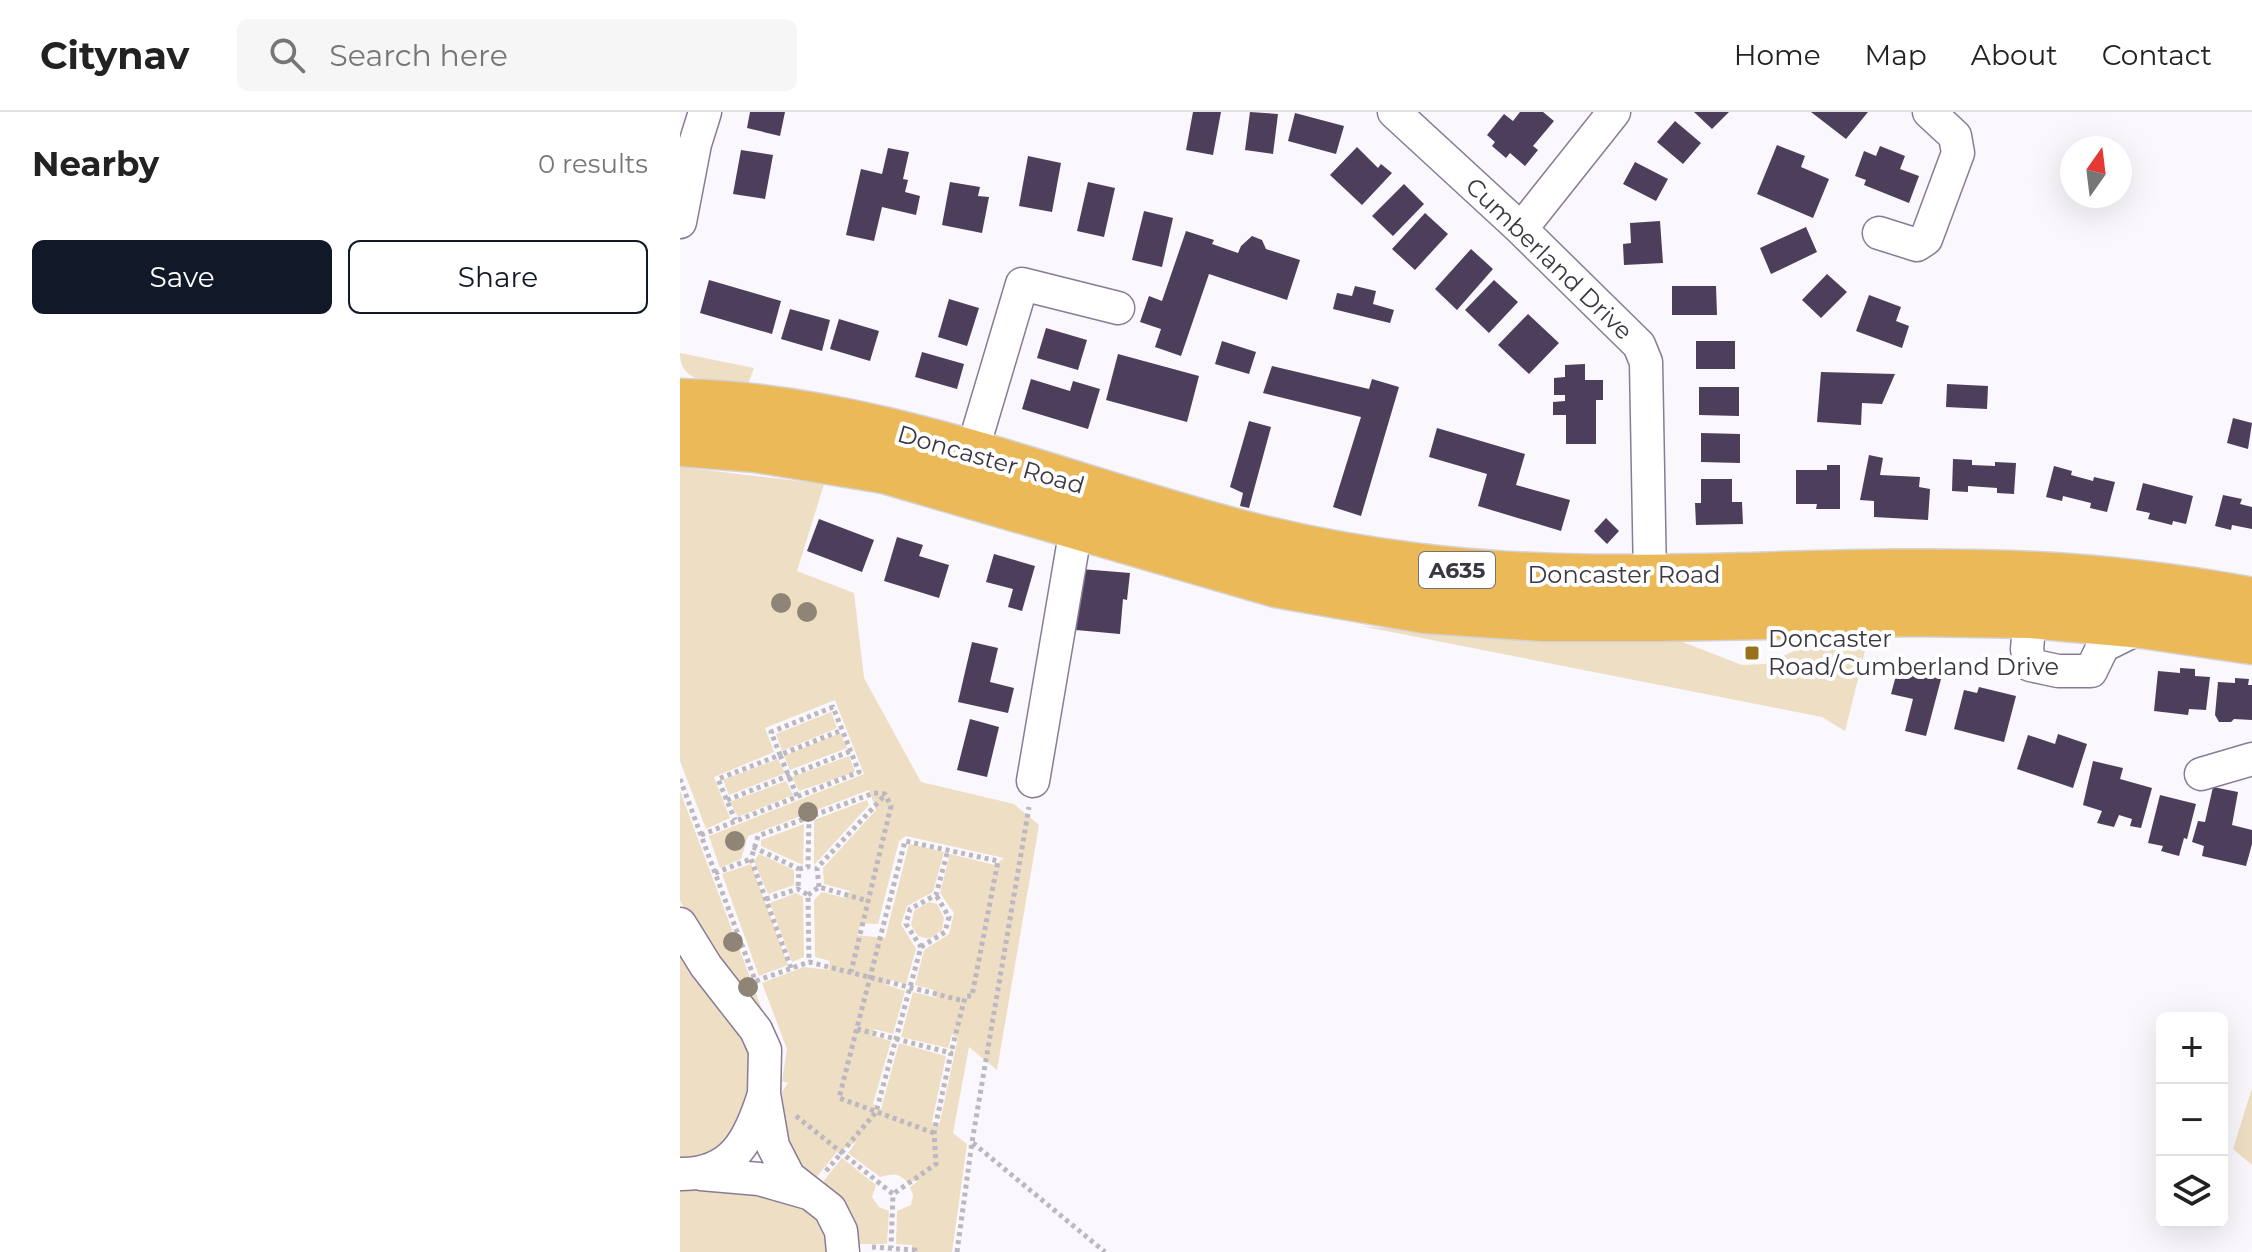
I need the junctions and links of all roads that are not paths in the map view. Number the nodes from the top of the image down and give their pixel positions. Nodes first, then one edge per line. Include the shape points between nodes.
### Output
1 (1394, 112) edge
2 (1614, 112) edge
3 (1929, 112) edge
4 (701, 117) edge
5 (680, 222) edge
6 (1521, 229) junction
7 (1879, 233) dead end
8 (1118, 308) dead end
9 (680, 401) edge
10 (680, 444) edge
11 (972, 452) junction
12 (1081, 508) junction
13 (2149, 584) junction
14 (1624, 591) junction
15 (2252, 600) edge
16 (2143, 626) junction
17 (2252, 642) edge
18 (2252, 759) edge
19 (2201, 774) dead end
20 (1033, 781) road end
21 (680, 924) edge
22 (764, 1094) junction
23 (690, 1174) edge
24 (811, 1193) junction
25 (858, 1250) edge

1 - 6 street, Cumberland Drive
2 - 6 street
3 - 7 street via 1955,136 1958,153 1926,239 1917,245
4 - 5 street
6 - 14 street, Cumberland Drive via 1639,345 1646,362
8 - 11 street via 1009,280
9 - 11 highway, Doncaster Road / A635 via 807,413
10 - 12 highway, Doncaster Road / A635 via 756,450
11 - 12 highway, Doncaster Road / A635
12 - 14 highway, Doncaster Road / A635 via 1207,567 1346,599 1543,619
12 - 20 street
13 - 14 highway, Doncaster Road / A635 via 2012,573
13 - 15 highway, Doncaster Road / A635
13 - 16 highway
14 - 16 highway, Doncaster Road / A635
16 - 17 highway, Doncaster Road / A635
18 - 19 street
21 - 22 street via 756,1030 765,1050
22 - 23 street via 754,1126 739,1149 718,1167
22 - 24 street via 773,1146 789,1177
23 - 24 street via 759,1179
24 - 25 street via 830,1209

